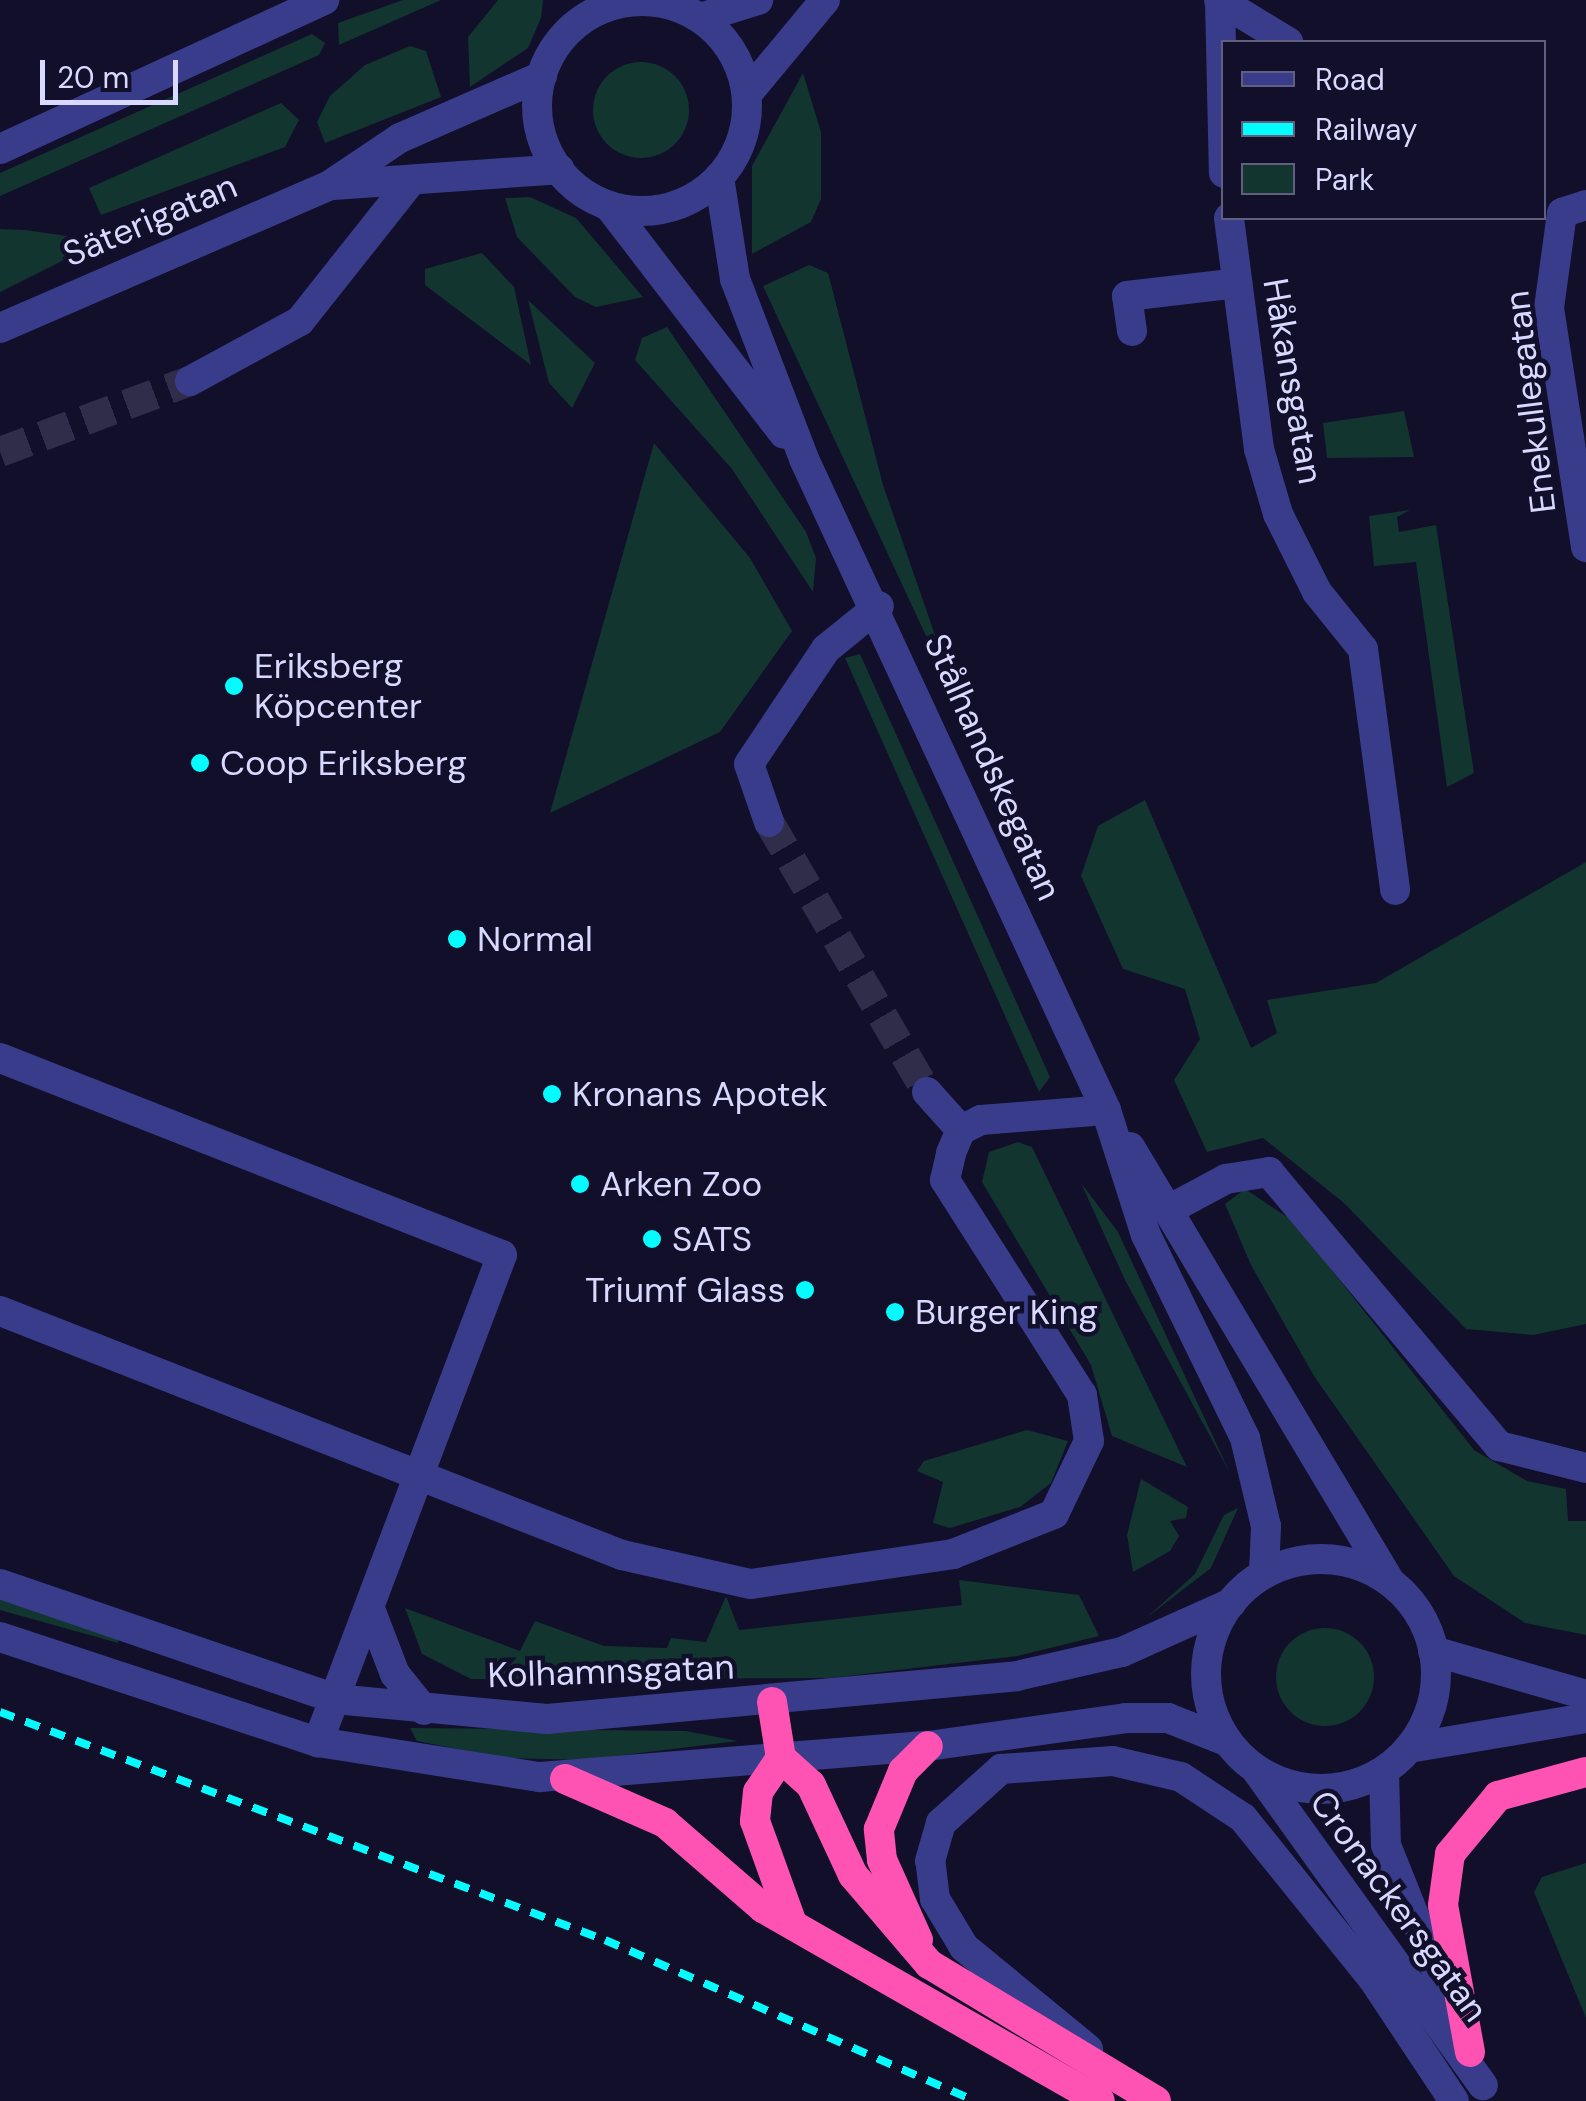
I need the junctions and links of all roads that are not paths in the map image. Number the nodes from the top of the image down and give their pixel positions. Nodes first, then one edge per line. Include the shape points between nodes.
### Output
1 (324, 0) edge
2 (758, 0) edge
3 (825, 0) edge
4 (1220, 0) edge
5 (654, 1) edge
6 (574, 12) edge
7 (700, 18) junction
8 (1285, 40) edge
9 (1221, 43) edge
10 (542, 76) junction
11 (747, 94) junction
12 (0, 149) edge
13 (559, 170) junction
14 (719, 177) junction
15 (412, 181) junction
16 (330, 185) junction
17 (1564, 205) edge
18 (609, 206) junction
19 (1229, 220) edge
20 (1237, 283) junction
21 (0, 328) edge
22 (1132, 330) dead end
23 (190, 381) tunnel mouth
24 (804, 459) junction
25 (1586, 547) edge
26 (878, 606) junction
27 (769, 822) tunnel mouth
28 (1396, 890) dead end
29 (0, 1058) edge
30 (927, 1092) tunnel mouth
31 (1106, 1110) junction
32 (962, 1130) junction
33 (1170, 1209) junction
34 (0, 1311) edge
35 (1586, 1468) edge
36 (419, 1478) junction
37 (1264, 1574) junction
38 (1390, 1582) junction
39 (0, 1584) edge
40 (1231, 1603) junction
41 (370, 1609) junction
42 (0, 1637) edge
43 (1434, 1651) junction
44 (1586, 1695) edge
45 (335, 1700) junction
46 (772, 1702) junction
47 (424, 1710) junction
48 (1586, 1718) edge
49 (1226, 1740) junction
50 (318, 1742) junction
51 (928, 1746) junction
52 (1409, 1748) junction
53 (781, 1758) junction
54 (1255, 1769) junction
55 (1384, 1771) junction
56 (1586, 1772) edge
57 (564, 1778) junction
58 (792, 1923) junction
59 (929, 1964) junction
60 (1470, 2052) junction
61 (1487, 2093) edge
62 (1148, 2096) edge
63 (1100, 2101) edge
64 (1454, 2101) edge

1 - 12 street
2 - 7 street
3 - 11 street
4 - 8 street
4 - 9 street
5 - 6 street
5 - 7 street
6 - 10 street
7 - 11 street via 732,51
10 - 13 street via 539,124
10 - 16 street, Säterigatan via 400,138
11 - 14 street via 744,130
13 - 15 street, Säterigatan
13 - 18 street
14 - 18 street via 668,208
14 - 24 street, Stålhandskegatan via 735,279
15 - 16 street, Säterigatan
15 - 23 street via 300,321
16 - 21 street, Säterigatan
17 - 25 street, Enekullegatan via 1549,308
18 - 24 street, Stålhandskegatan
19 - 20 street, Håkansgatan
20 - 22 street via 1127,296
20 - 28 street, Håkansgatan via 1259,449 1278,514 1318,592 1363,649
24 - 26 street, Stålhandskegatan
26 - 27 street via 826,649 749,764
26 - 31 street, Stålhandskegatan
29 - 36 street via 502,1255
30 - 32 street
31 - 32 street via 981,1120
31 - 33 street, Stålhandskegatan
31 - 37 street, Stålhandskegatan via 1146,1235 1245,1438 1266,1526
32 - 36 street via 945,1180 1082,1395 1088,1441 1054,1514 953,1554 751,1584 622,1555
33 - 35 street via 1226,1178 1268,1172 1499,1446
33 - 38 street, Stålhandskegatan
34 - 36 street
36 - 41 street
37 - 38 street via 1338,1560
37 - 40 street
38 - 43 street via 1418,1613
39 - 45 street, Kolhamnsgatan
40 - 46 street, Kolhamnsgatan via 1081,1664
40 - 49 street via 1211,1640 1206,1682
41 - 45 street
41 - 47 street via 395,1674
42 - 50 street
43 - 44 street
43 - 52 street via 1430,1709
45 - 47 street, Kolhamnsgatan
45 - 50 street
46 - 47 street, Kolhamnsgatan via 547,1719
46 - 53 highway
48 - 52 street
49 - 51 street via 1168,1718 1126,1718
49 - 54 street
50 - 57 street
51 - 53 street
51 - 59 highway via 903,1772 879,1830 882,1860
52 - 55 street
53 - 57 street
53 - 58 highway via 758,1792 755,1821
53 - 59 highway via 811,1786 853,1875
54 - 55 street via 1319,1790
54 - 61 street, Cronackersgatan
55 - 60 street, Cronackersgatan via 1386,1845
56 - 60 highway via 1498,1796 1450,1854 1444,1905
57 - 58 highway via 665,1823 738,1890
58 - 63 highway
59 - 62 highway
60 - 61 street, Cronackersgatan
62 - 64 street via 964,1947 935,1900 930,1861 940,1824 1001,1770 1113,1761 1181,1777 1244,1818 1373,1980

